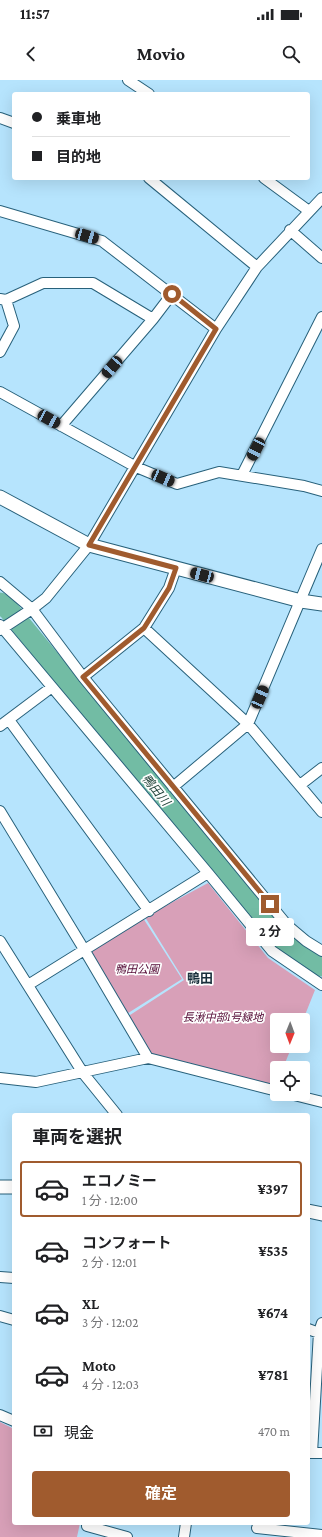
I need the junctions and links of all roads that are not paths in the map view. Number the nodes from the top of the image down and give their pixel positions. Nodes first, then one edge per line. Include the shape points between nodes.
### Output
1 (132, 81) edge
2 (146, 92) edge
3 (0, 118) edge
4 (12, 122) edge
5 (151, 180) edge
6 (267, 180) edge
7 (322, 198) edge
8 (0, 211) edge
9 (309, 211) junction
10 (290, 230) junction
11 (322, 258) edge
12 (257, 267) junction
13 (172, 294) junction
14 (3, 300) edge
15 (322, 317) edge
16 (153, 320) junction
17 (216, 329) junction
18 (0, 352) edge
19 (0, 392) edge
20 (61, 426) junction
21 (136, 467) junction
22 (242, 475) junction
23 (322, 491) edge
24 (0, 497) edge
25 (89, 545) junction
26 (322, 549) edge
27 (176, 568) junction
28 (0, 582) edge
29 (300, 601) junction
30 (322, 604) edge
31 (32, 609) junction
32 (0, 628) edge
33 (144, 628) junction
34 (83, 677) junction
35 (52, 687) junction
36 (9, 720) junction
37 (248, 724) junction
38 (0, 726) edge
39 (322, 768) edge
40 (300, 785) junction
41 (174, 787) junction
42 (0, 811) edge
43 (322, 812) edge
44 (208, 873) junction
45 (149, 911) junction
46 (0, 941) edge
47 (85, 951) junction
48 (322, 951) edge
49 (28, 985) junction
50 (322, 985) edge
51 (148, 1058) junction
52 (83, 1073) junction
53 (0, 1078) edge
54 (270, 1089) edge
55 (310, 1099) edge
56 (322, 1102) edge
57 (115, 1113) edge
58 (0, 1187) edge
59 (12, 1187) edge
60 (310, 1211) edge
61 (322, 1214) edge
62 (0, 1277) edge
63 (12, 1278) edge
64 (0, 1316) edge
65 (12, 1319) edge
66 (310, 1329) edge
67 (321, 1330) edge
68 (312, 1386) edge
69 (0, 1415) edge
70 (12, 1420) edge
71 (310, 1453) edge
72 (322, 1453) edge
73 (87, 1525) edge
74 (186, 1525) edge
75 (257, 1529) edge
76 (322, 1535) edge
77 (85, 1537) edge
78 (128, 1537) edge
79 (184, 1537) edge

1 - 2 street
3 - 4 street
5 - 12 street
6 - 9 street
7 - 9 street
8 - 13 street via 102,241
9 - 10 street
10 - 11 street
10 - 12 street
12 - 17 street
13 - 16 street
13 - 17 street
14 - 16 street via 43,283 94,283
14 - 18 street via 14,326
15 - 22 street
16 - 20 street
17 - 21 street
19 - 20 street
20 - 21 street
21 - 22 street via 177,484 219,472
21 - 25 street
22 - 23 street
24 - 25 street
25 - 27 street
25 - 31 street via 46,598
26 - 29 street
27 - 29 street
27 - 33 street via 169,588
28 - 31 street
29 - 30 street
29 - 37 street
31 - 32 street
31 - 34 street
32 - 35 street
33 - 34 street
33 - 37 street
34 - 41 street
35 - 36 street
35 - 44 street
36 - 38 street
36 - 45 street
37 - 40 street
37 - 41 street
39 - 40 street
40 - 43 street
41 - 48 street via 287,925
42 - 47 street
44 - 45 street
44 - 50 street via 272,951
45 - 47 street
46 - 49 street
47 - 49 street
47 - 51 street
49 - 52 street
51 - 52 street
51 - 54 street
52 - 53 street via 36,1082
52 - 57 street
55 - 56 street
58 - 59 street
60 - 61 street
62 - 63 street
64 - 65 street
66 - 67 street
67 - 68 street
68 - 71 street
69 - 70 street
71 - 72 street
73 - 77 street
73 - 78 street
74 - 79 street
75 - 76 street

